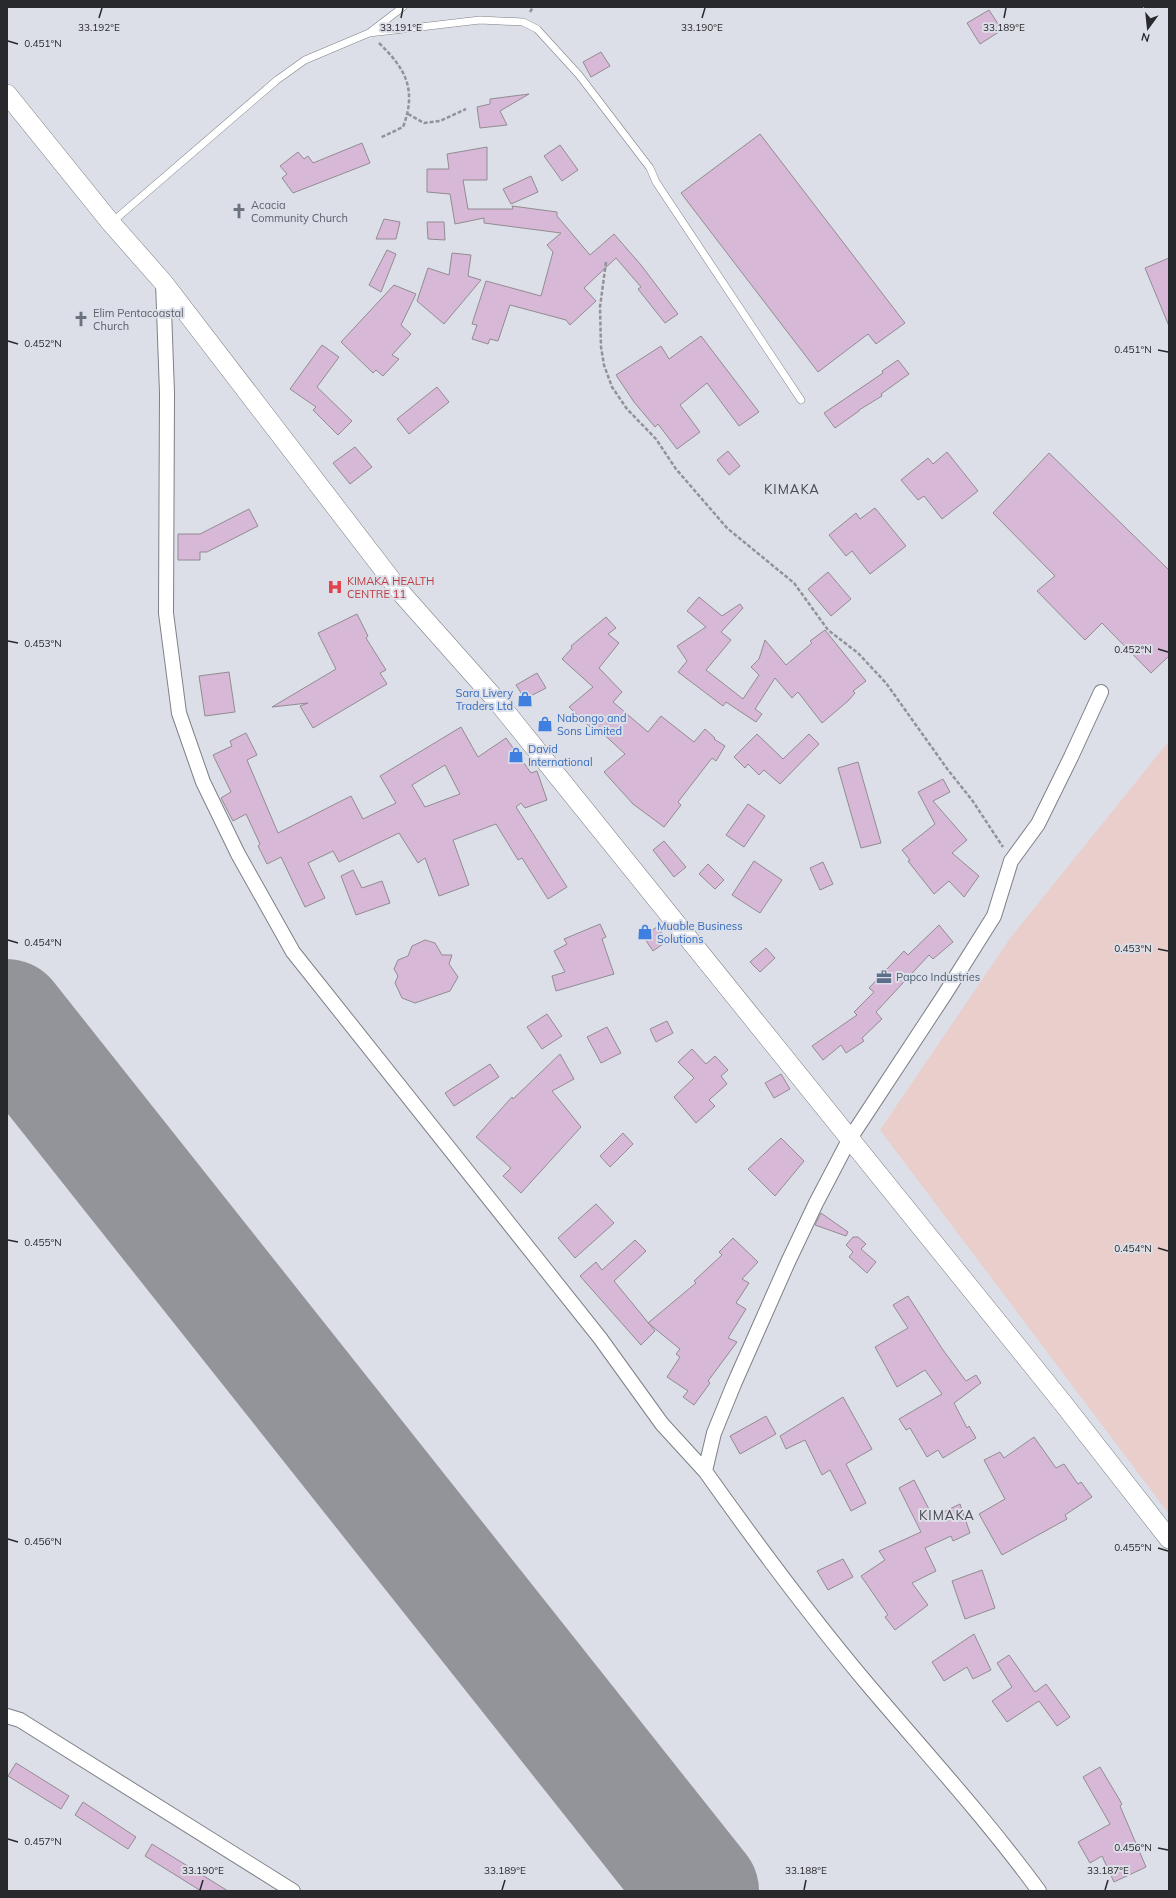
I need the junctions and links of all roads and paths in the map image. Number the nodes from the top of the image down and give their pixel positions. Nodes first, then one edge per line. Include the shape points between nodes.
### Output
1 (403, 7) edge
2 (369, 33) junction
3 (7, 94) edge
4 (466, 109) dead end
5 (408, 114) junction
6 (380, 138) dead end
7 (111, 223) junction
8 (606, 262) dead end
9 (164, 282) junction
10 (801, 400) dead end
11 (1101, 692) dead end
12 (1012, 861) junction
13 (849, 1140) junction
14 (705, 1471) junction
15 (1169, 1539) edge
16 (7, 1716) edge
17 (292, 1891) edge
18 (1039, 1891) edge

1 - 2 lane
2 - 5 path via 395,59 403,75 410,94
2 - 7 lane via 305,60 277,80
2 - 10 lane via 480,20 523,22 537,29 579,75 650,168 656,182
3 - 7 main road
4 - 5 path via 440,121 424,123
5 - 6 path via 403,127
7 - 9 main road
8 - 12 path via 600,307 601,347 612,386 627,409 656,439 676,469 727,528 794,583 828,630 858,653 886,683 972,800
9 - 13 main road via 403,594 497,701
9 - 14 street via 167,393 166,613 179,713 203,782 238,854 293,952 600,1338 662,1424
11 - 12 street via 1038,824
12 - 13 street via 994,916
13 - 14 street via 791,1256 734,1384 714,1434
13 - 15 main road via 1062,1402
14 - 18 street via 754,1541 820,1626 984,1821
16 - 17 street via 20,1720

